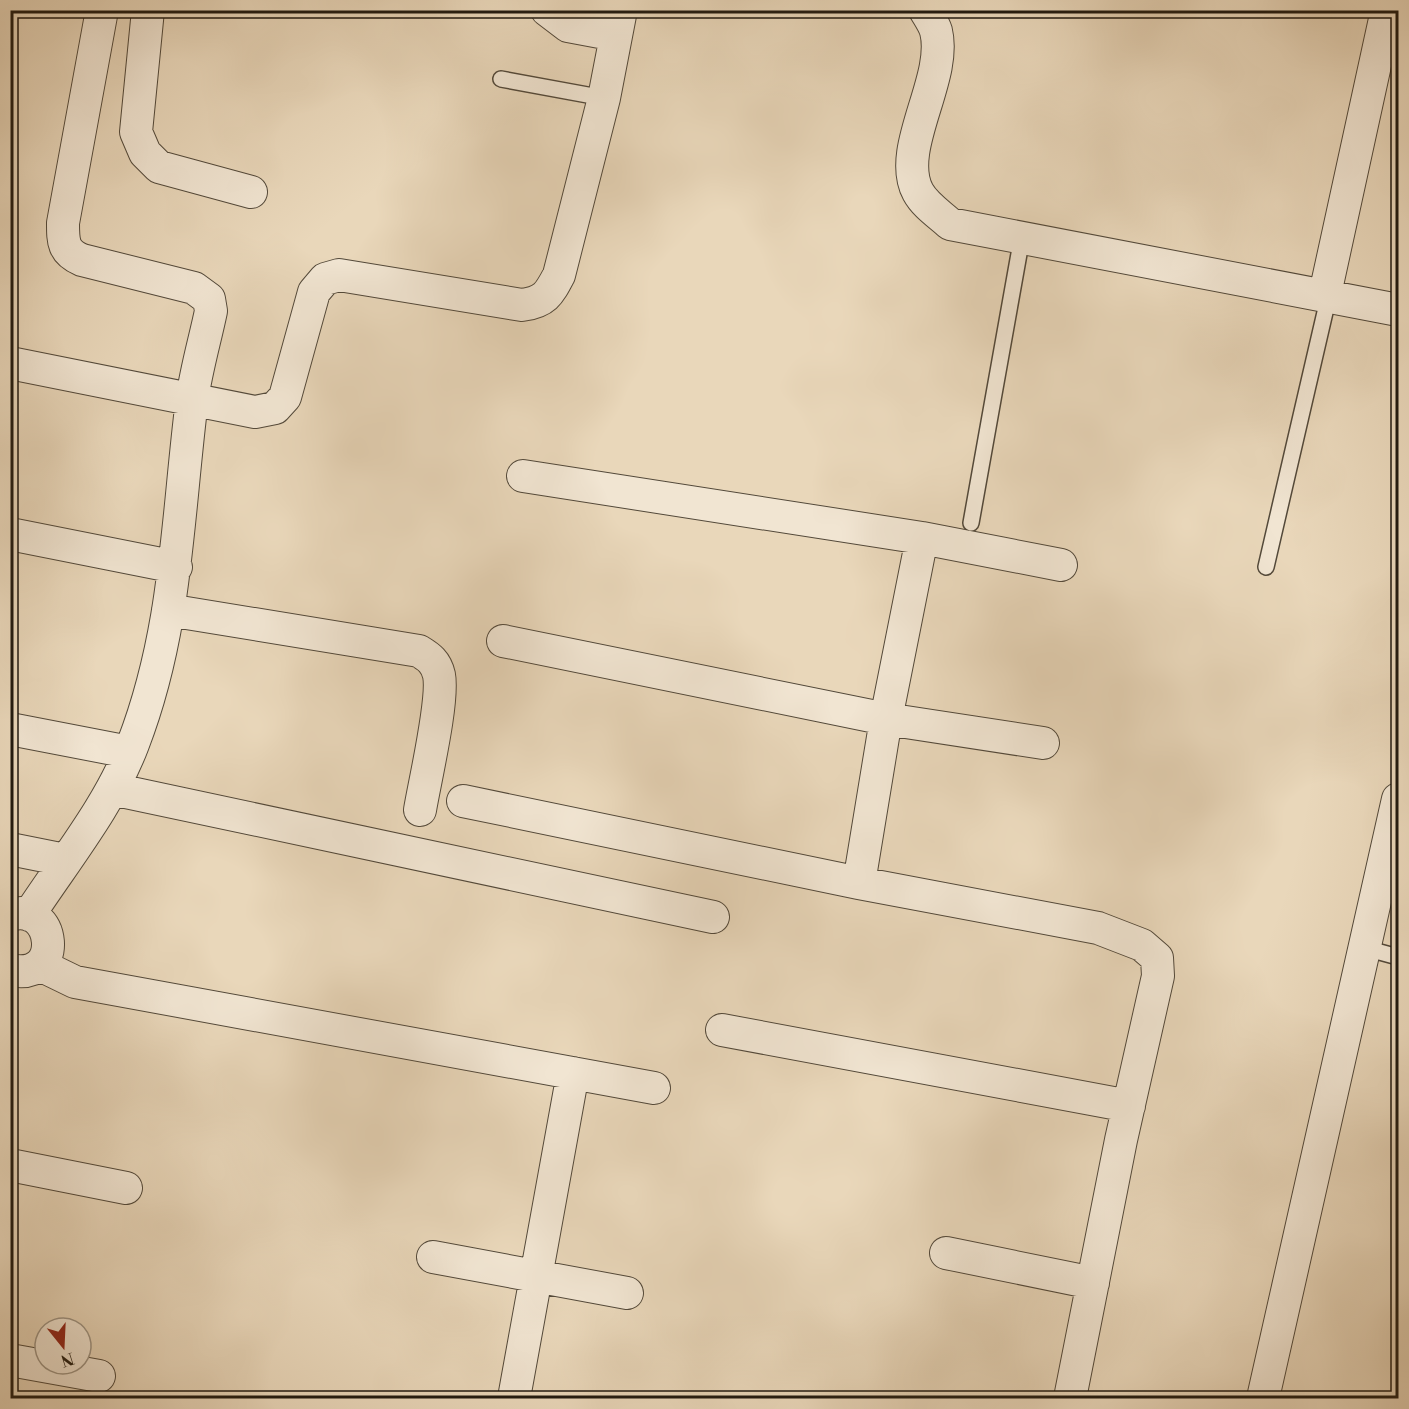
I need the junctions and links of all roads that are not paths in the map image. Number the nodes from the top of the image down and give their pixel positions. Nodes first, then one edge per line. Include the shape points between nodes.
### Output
1 (102, 10) edge
2 (148, 10) edge
3 (547, 10) edge
4 (925, 10) edge
5 (1387, 10) edge
6 (618, 23) edge
7 (501, 79) dead end
8 (604, 98) junction
9 (251, 192) dead end
10 (1022, 237) junction
11 (1327, 295) junction
12 (1398, 310) edge
13 (10, 363) edge
14 (192, 398) junction
15 (523, 476) dead end
16 (971, 523) dead end
17 (10, 534) edge
18 (922, 538) junction
19 (1061, 566) dead end
20 (176, 567) junction
21 (1266, 567) dead end
22 (168, 610) junction
23 (503, 641) dead end
24 (886, 719) junction
25 (10, 729) edge
26 (1043, 743) dead end
27 (129, 752) junction
28 (112, 789) junction
29 (1398, 799) edge
30 (463, 801) dead end
31 (420, 810) dead end
32 (10, 849) edge
33 (65, 860) junction
34 (859, 883) junction
35 (20, 915) edge
36 (713, 917) dead end
37 (1365, 948) junction
38 (1398, 957) edge
39 (25, 968) edge
40 (722, 1030) dead end
41 (573, 1073) junction
42 (654, 1088) dead end
43 (1129, 1106) junction
44 (10, 1165) edge
45 (126, 1188) dead end
46 (946, 1253) dead end
47 (433, 1257) dead end
48 (536, 1278) junction
49 (1093, 1283) junction
50 (627, 1293) dead end
51 (10, 1360) edge
52 (99, 1376) dead end
53 (514, 1398) edge
54 (1070, 1398) edge
55 (1263, 1398) edge

1 - 14 street via 63,223 63,244 70,255 82,260 194,288 209,299 211,311
2 - 9 street via 136,132 145,153 159,167
3 - 6 street via 568,26
4 - 10 street via 936,29 938,56 914,150 917,191 950,224
5 - 11 street
6 - 8 street
7 - 8 lane
8 - 14 street via 559,275 538,303 522,305 339,275 325,279 314,292 285,397 275,408 255,412
10 - 11 street
10 - 16 lane
11 - 12 street
11 - 21 lane
13 - 14 street
14 - 20 street
15 - 18 street
17 - 20 street
18 - 19 street
18 - 24 street
20 - 22 street
22 - 27 street via 157,668
22 - 31 street via 419,651 432,658 439,675 437,708
23 - 24 street
24 - 26 street
24 - 34 street
25 - 27 street
27 - 28 street
28 - 33 street
28 - 36 street
29 - 37 street
30 - 34 street
32 - 33 street
33 - 35 street
34 - 43 street via 1098,927 1142,945 1156,958 1158,976
35 - 39 street via 42,923 49,937 48,952
37 - 38 lane
37 - 55 street
39 - 41 street via 75,982
40 - 43 street
41 - 42 street
41 - 48 street
43 - 49 street
44 - 45 street
46 - 49 street
47 - 48 street
48 - 50 street
48 - 53 street
49 - 54 street
51 - 52 street

